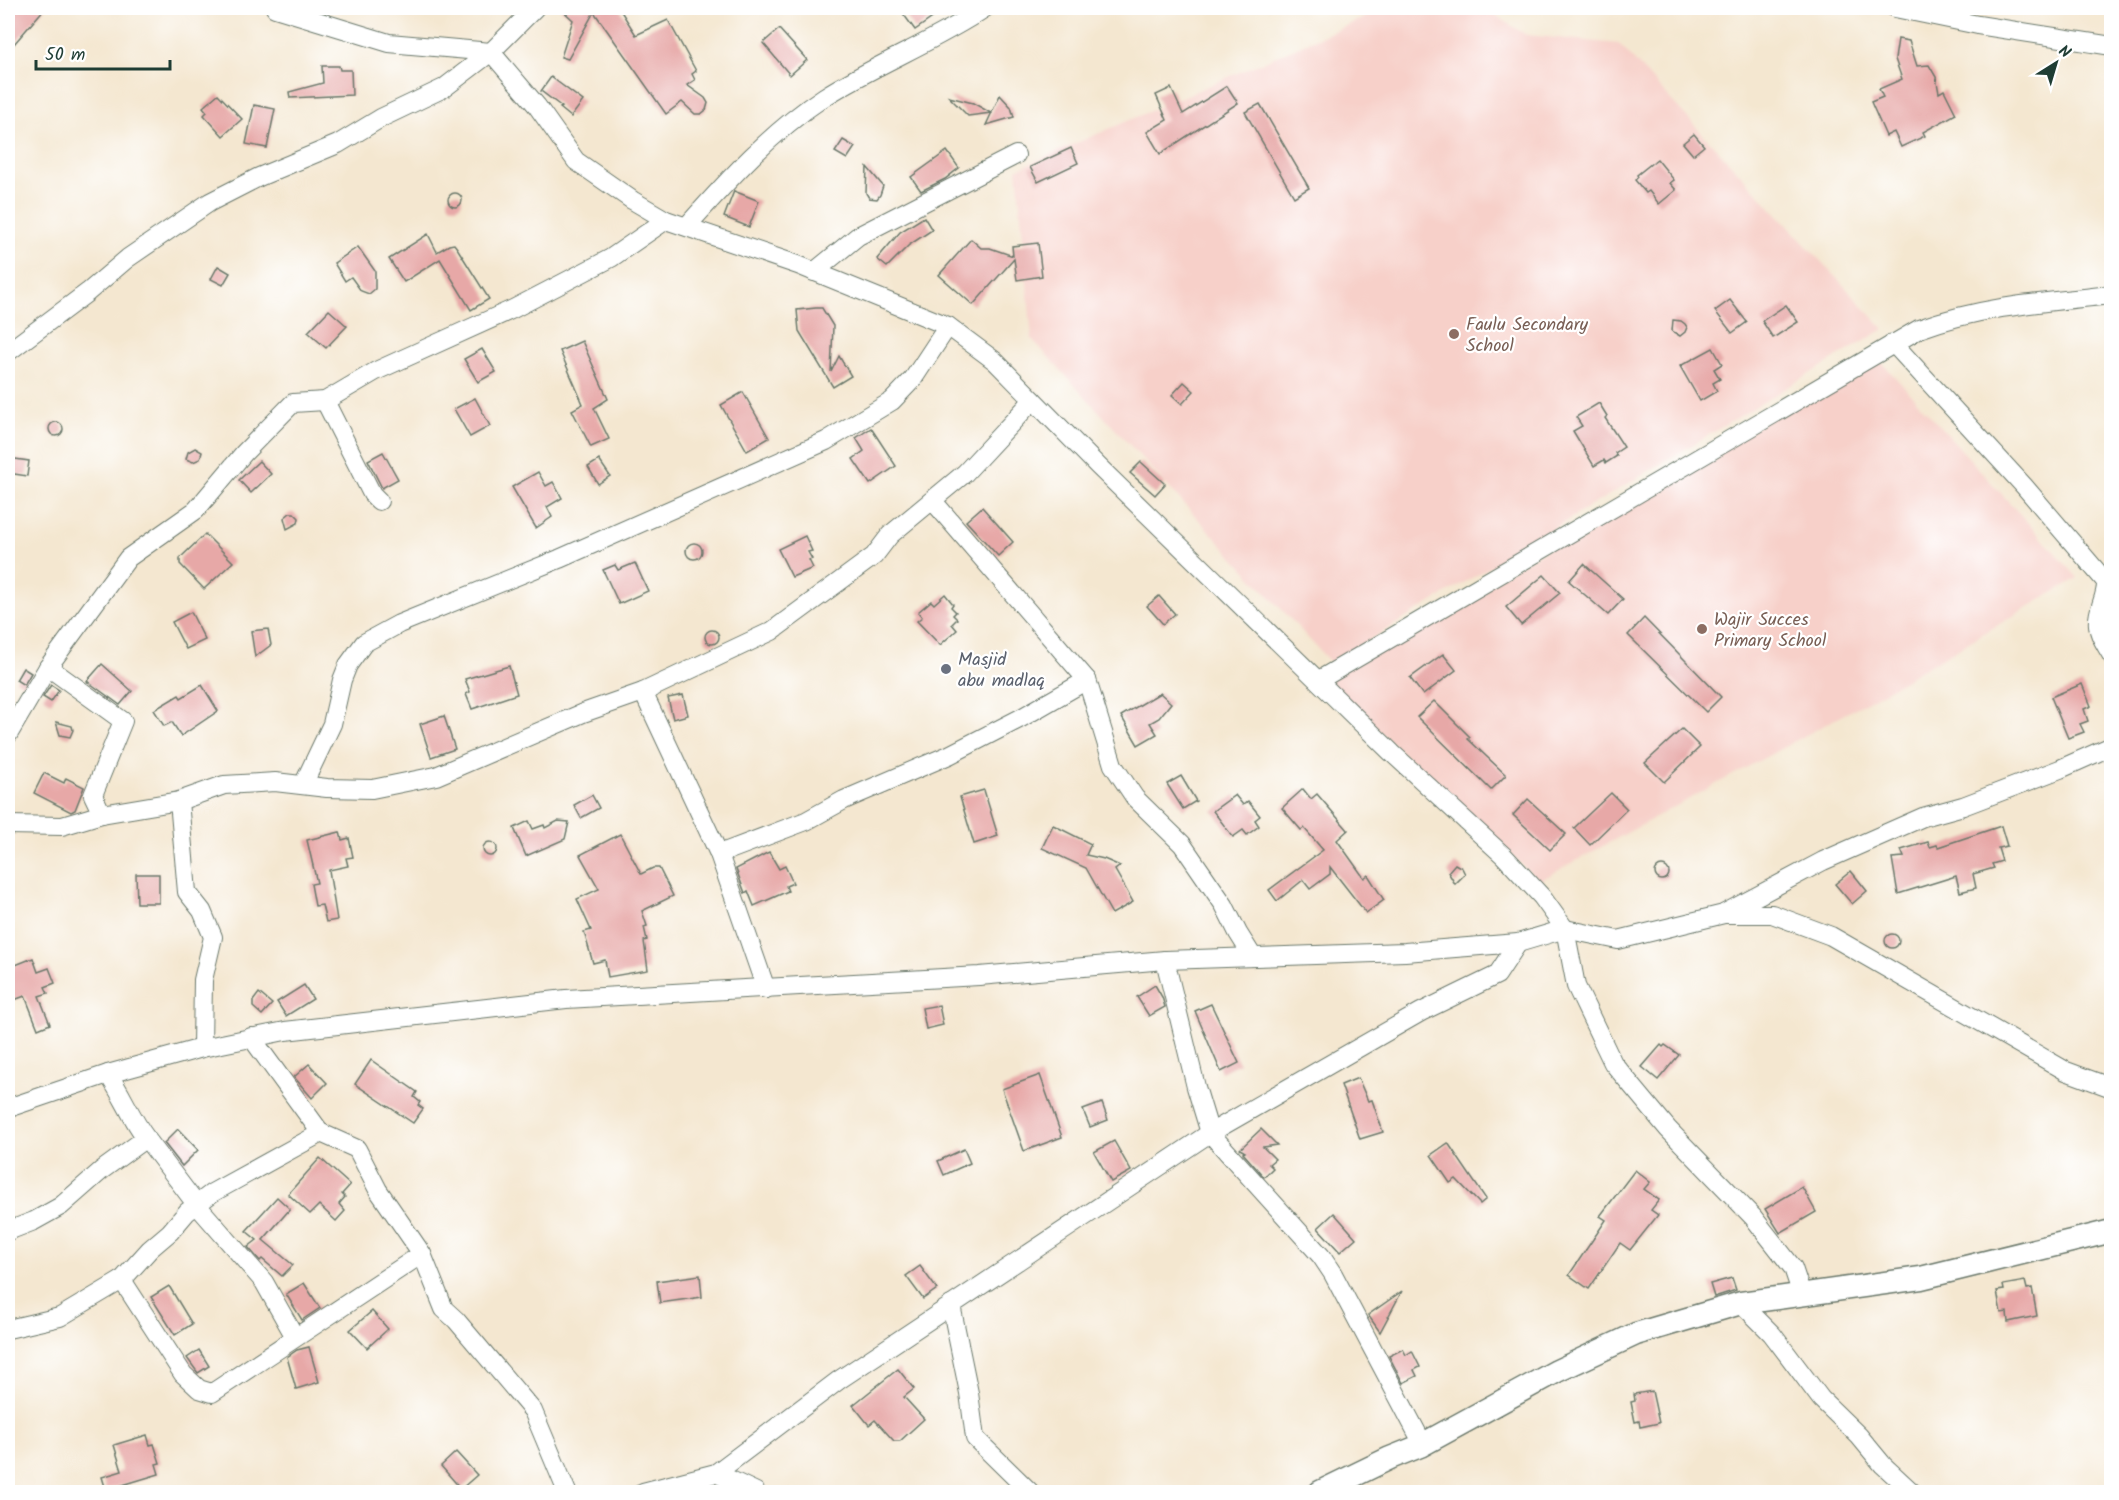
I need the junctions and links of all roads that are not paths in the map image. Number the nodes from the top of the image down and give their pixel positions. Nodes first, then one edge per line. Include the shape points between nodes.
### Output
1 (275, 8) edge
2 (535, 8) edge
3 (985, 8) edge
4 (1895, 8) edge
5 (2112, 46) edge
6 (491, 52) junction
7 (1016, 155) dead end
8 (666, 220) junction
9 (687, 226) junction
10 (814, 272) junction
11 (2112, 295) edge
12 (948, 327) junction
13 (1893, 343) junction
14 (8, 352) edge
15 (1033, 400) junction
16 (325, 401) junction
17 (380, 501) dead end
18 (933, 501) junction
19 (2112, 656) edge
20 (48, 667) junction
21 (1088, 680) junction
22 (1318, 680) junction
23 (643, 692) junction
24 (8, 735) edge
25 (2112, 746) edge
26 (303, 785) junction
27 (179, 801) junction
28 (102, 814) junction
29 (8, 825) edge
30 (719, 854) junction
31 (1724, 914) junction
32 (1565, 929) junction
33 (1518, 943) junction
34 (1253, 957) junction
35 (1166, 960) junction
36 (766, 989) junction
37 (251, 1037) junction
38 (202, 1047) junction
39 (108, 1074) junction
40 (2112, 1088) edge
41 (8, 1108) edge
42 (321, 1133) junction
43 (1210, 1133) junction
44 (146, 1138) junction
45 (196, 1204) junction
46 (8, 1231) edge
47 (2112, 1231) edge
48 (422, 1254) junction
49 (122, 1280) junction
50 (1802, 1295) junction
51 (1740, 1303) junction
52 (951, 1305) junction
53 (8, 1329) edge
54 (295, 1337) junction
55 (1423, 1444) junction
56 (717, 1473) junction
57 (567, 1492) edge
58 (643, 1492) edge
59 (756, 1492) edge
60 (1030, 1492) edge
61 (1320, 1492) edge
62 (1912, 1492) edge

1 - 6 street via 389,43
2 - 6 street
3 - 9 street via 825,96 782,127
4 - 5 street
6 - 8 street via 537,106 576,161
6 - 14 street via 444,87 338,144 210,202 128,258
7 - 10 street via 858,236
8 - 9 street
8 - 16 street via 611,258 513,309 376,370
9 - 10 street
10 - 12 street
11 - 13 street via 1998,307 1951,317
12 - 15 street via 995,361
12 - 26 street via 913,380 892,401 826,441 559,559 399,624 364,643 348,665 332,724
13 - 19 street via 2106,582 2097,623
13 - 22 street
15 - 18 street
15 - 22 street
16 - 17 street via 372,494
16 - 20 street via 293,403 196,510 128,558
18 - 21 street
18 - 23 street via 890,535 874,556 772,631
20 - 24 street
20 - 28 street via 123,722 93,795
21 - 30 street via 949,755 844,800 806,821
21 - 34 street via 1113,765 1135,798 1182,844 1224,905
22 - 32 street via 1504,856
23 - 26 street via 583,713 436,776 372,789
23 - 30 street
25 - 31 street via 1963,806 1913,821 1823,861
26 - 27 street via 275,782 224,786
27 - 28 street
27 - 38 street via 187,892 202,912 213,938 203,980
28 - 29 street via 62,826
30 - 36 street
31 - 32 street via 1618,940
31 - 40 street via 1772,914 1831,936 2066,1071
32 - 33 street
32 - 50 street via 1576,986 1613,1062 1668,1129 1753,1217 1793,1268
33 - 34 street via 1405,952
33 - 43 street via 1497,975 1401,1023
34 - 35 street
35 - 36 street
35 - 43 street
36 - 37 street via 566,999
37 - 38 street
37 - 42 street
38 - 39 street
39 - 41 street
39 - 44 street
42 - 45 street
42 - 48 street via 357,1149 378,1190
43 - 52 street
43 - 55 street via 1321,1256
44 - 45 street
44 - 46 street via 61,1206
45 - 49 street
45 - 54 street via 264,1282
47 - 50 street via 1921,1278
48 - 54 street
48 - 57 street via 444,1309 533,1411
49 - 53 street via 60,1317
49 - 54 street via 183,1374 199,1389 212,1394
50 - 51 street
51 - 55 street via 1636,1334 1557,1371
51 - 62 street via 1772,1334 1821,1399
52 - 56 street via 839,1380
52 - 60 street via 975,1438
55 - 61 street
56 - 58 street
56 - 59 street

